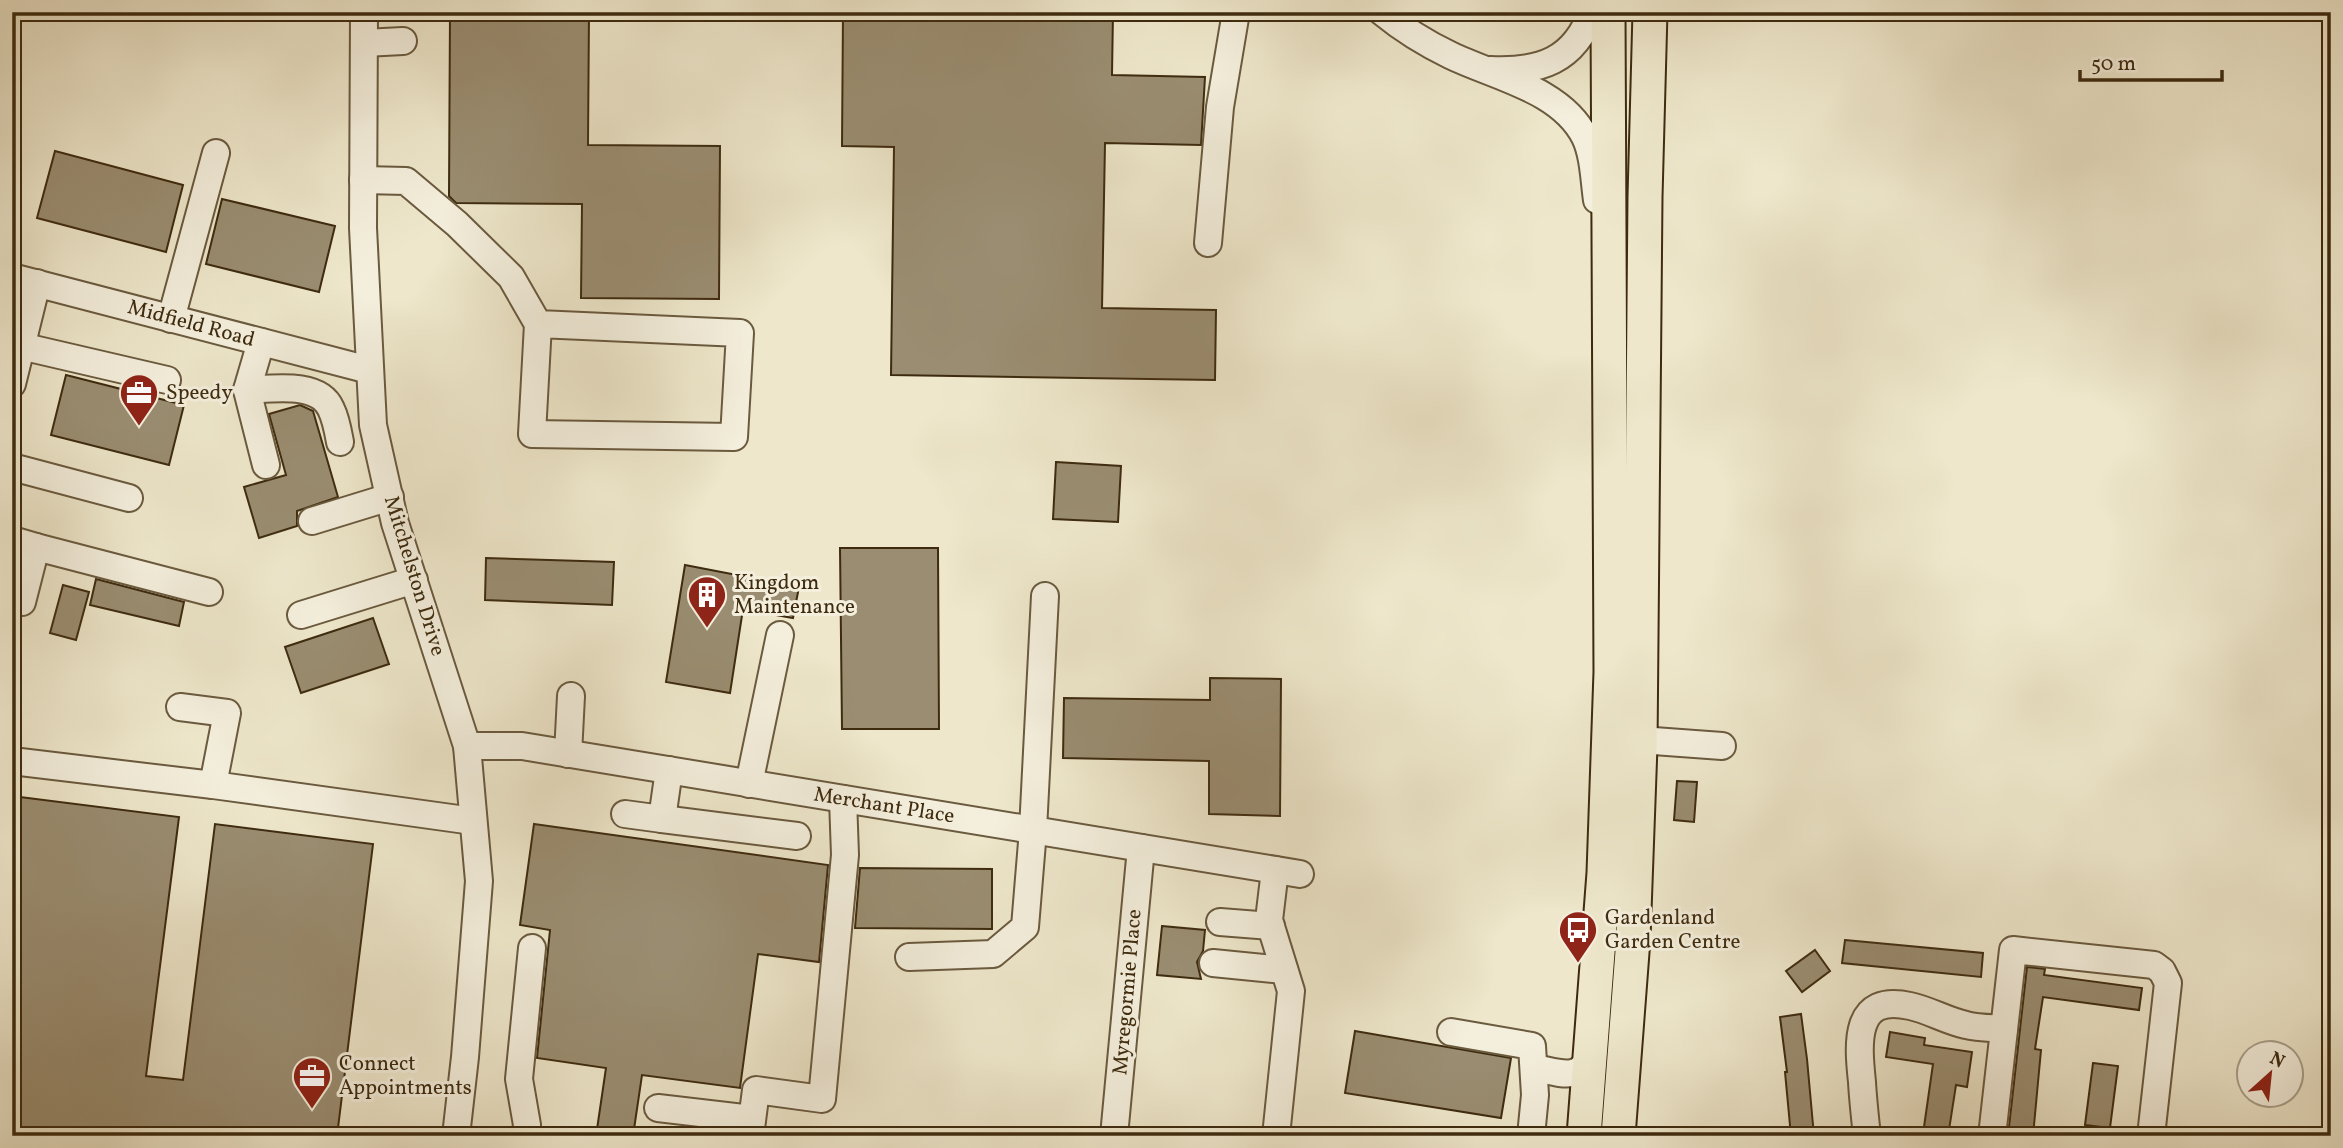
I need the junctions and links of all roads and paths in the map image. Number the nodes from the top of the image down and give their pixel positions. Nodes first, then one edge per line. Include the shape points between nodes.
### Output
1 (364, 12) edge
2 (1236, 12) edge
3 (1382, 12) edge
4 (1592, 12) edge
5 (1608, 12) edge
6 (1650, 12) edge
7 (403, 41) dead end
8 (364, 43) junction
9 (1486, 70) junction
10 (216, 153) dead end
11 (363, 180) junction
12 (1208, 243) dead end
13 (25, 280) edge
14 (1611, 298) junction
15 (171, 319) junction
16 (538, 324) junction
17 (261, 342) junction
18 (17, 346) edge
19 (369, 370) junction
20 (167, 380) dead end
21 (12, 384) edge
22 (247, 390) junction
23 (340, 442) dead end
24 (266, 465) dead end
25 (12, 467) edge
26 (390, 497) junction
27 (129, 498) dead end
28 (312, 521) dead end
29 (24, 544) edge
30 (414, 580) junction
31 (209, 592) dead end
32 (1045, 596) dead end
33 (22, 601) dead end
34 (301, 615) dead end
35 (780, 635) dead end
36 (571, 696) dead end
37 (180, 707) dead end
38 (1640, 740) junction
39 (467, 746) junction
40 (1722, 746) dead end
41 (568, 754) junction
42 (12, 761) edge
43 (669, 771) junction
44 (749, 784) junction
45 (213, 785) junction
46 (843, 799) junction
47 (625, 814) dead end
48 (662, 818) junction
49 (473, 821) junction
50 (1033, 830) junction
51 (797, 836) dead end
52 (1141, 848) junction
53 (1220, 922) dead end
54 (1271, 926) junction
55 (531, 948) dead end
56 (909, 957) dead end
57 (1213, 963) dead end
58 (1284, 970) junction
59 (2004, 1029) junction
60 (1451, 1032) dead end
61 (1580, 1064) junction
62 (1535, 1068) junction
63 (658, 1108) dead end
64 (751, 1128) edge
65 (1584, 1131) edge
66 (456, 1136) edge
67 (525, 1136) edge
68 (1114, 1136) edge
69 (1276, 1136) edge
70 (1531, 1136) edge
71 (1618, 1136) edge
72 (1867, 1136) edge
73 (1992, 1136) edge
74 (2151, 1136) edge

1 - 8 street, Mitchelston Drive
2 - 12 street via 1220,107
3 - 9 street via 1409,34
4 - 9 street via 1576,43 1555,61 1523,69
5 - 14 main road
6 - 38 main road
7 - 8 street
8 - 11 street, Mitchelston Drive
9 - 14 street via 1546,97 1586,139
10 - 15 street
11 - 16 street via 406,181 511,276
11 - 19 street, Mitchelston Drive
13 - 15 street, Midfield Road
13 - 18 street
14 - 61 main road via 1610,686 1604,873
15 - 17 street, Midfield Road
16 - 16 street via 740,333 734,438 532,434
17 - 19 street, Midfield Road
17 - 22 street
18 - 20 street
18 - 21 street
19 - 26 street, Mitchelston Drive via 373,425
22 - 23 street via 317,394 332,409
22 - 24 street
25 - 27 street
26 - 28 street
26 - 30 street, Mitchelston Drive
29 - 31 street
29 - 33 street
30 - 34 street
30 - 39 street, Mitchelston Drive
32 - 50 street
35 - 44 street
36 - 41 street
37 - 45 street via 227,713
38 - 40 street
38 - 71 main road via 1633,939
39 - 41 street, Merchant Place via 522,746
39 - 49 street, Mitchelston Drive
41 - 43 street, Merchant Place
42 - 45 street
43 - 44 street, Merchant Place
43 - 48 street
44 - 46 street, Merchant Place
45 - 49 street
46 - 50 street, Merchant Place
46 - 64 street via 845,855 822,1099 756,1090
47 - 48 street
48 - 51 street
49 - 66 street, Mitchelston Drive via 479,881
50 - 52 street, Merchant Place
50 - 56 street via 1025,927 993,954
52 - 54 street, Merchant Place via 1288,872 1269,920
52 - 68 street, Myregormie Place
53 - 54 street
54 - 58 street
55 - 67 street via 519,1079
57 - 58 street
58 - 69 street via 1291,991
59 - 72 street via 1967,1025 1894,1004 1869,1013 1860,1028 1858,1045
59 - 73 street
59 - 74 street via 2014,950 2154,965 2168,983
60 - 62 street via 1532,1046
61 - 62 street
61 - 65 main road
62 - 70 street
63 - 64 street

